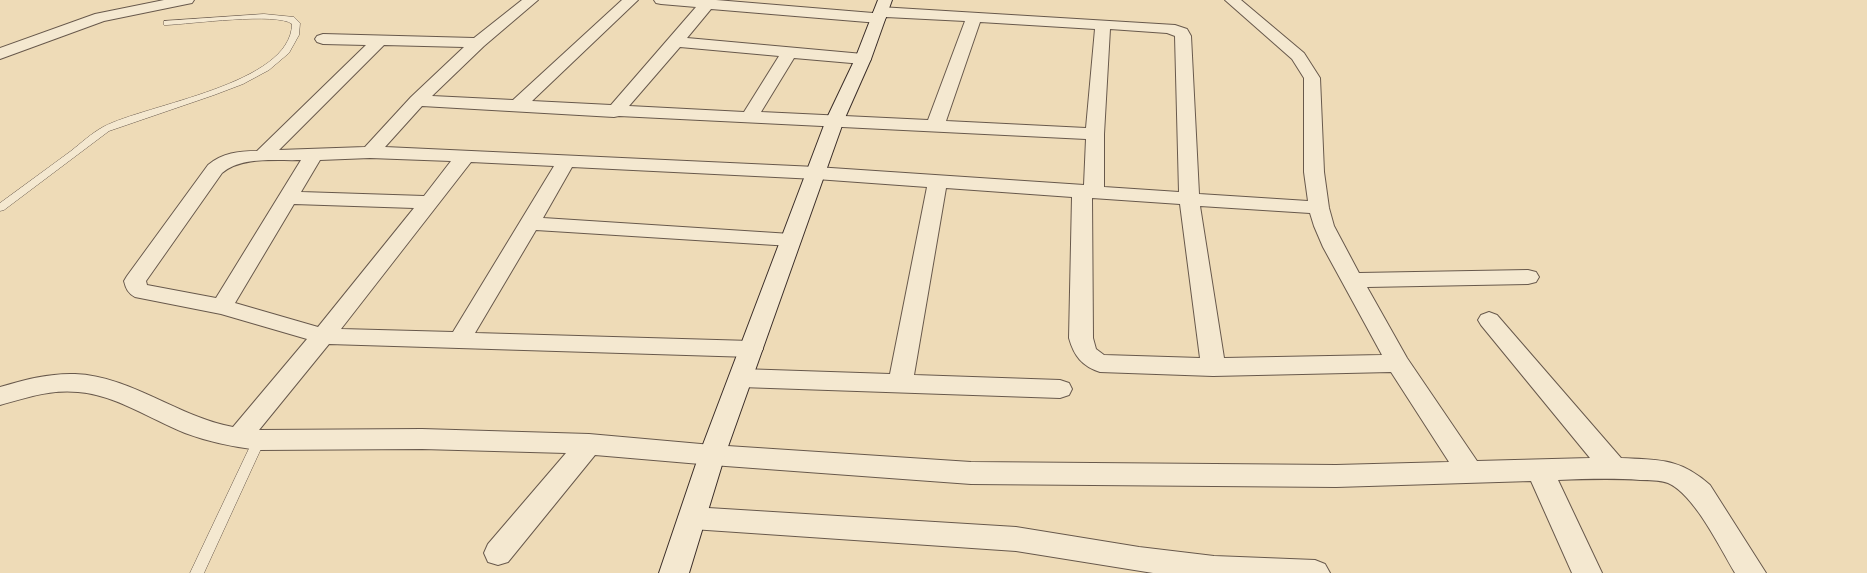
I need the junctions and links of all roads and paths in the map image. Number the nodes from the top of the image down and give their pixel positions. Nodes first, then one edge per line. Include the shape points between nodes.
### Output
1 (188, 0) edge
2 (531, 0) edge
3 (631, 0) edge
4 (661, 0) edge
5 (1232, 0) edge
6 (707, 4) junction
7 (881, 10) edge
8 (974, 18) junction
9 (167, 23) dead end
10 (1103, 24) junction
11 (323, 39) dead end
12 (380, 40) junction
13 (676, 42) junction
14 (478, 44) junction
15 (789, 53) junction
16 (0, 54) edge
17 (863, 59) junction
18 (418, 101) junction
19 (518, 105) junction
20 (614, 112) junction
21 (750, 116) junction
22 (835, 120) junction
23 (935, 126) junction
24 (1096, 134) junction
25 (370, 152) junction
26 (314, 154) junction
27 (262, 156) junction
28 (465, 157) junction
29 (566, 162) junction
30 (816, 174) junction
31 (938, 181) junction
32 (1088, 191) junction
33 (288, 198) junction
34 (1189, 198) junction
35 (429, 202) junction
36 (0, 208) edge
37 (1319, 208) junction
38 (529, 223) junction
39 (791, 240) junction
40 (1528, 277) dead end
41 (1352, 280) junction
42 (222, 307) junction
43 (1489, 320) dead end
44 (323, 336) junction
45 (460, 339) junction
46 (751, 349) junction
47 (1398, 362) junction
48 (1213, 367) junction
49 (741, 378) junction
50 (900, 383) junction
51 (1060, 389) dead end
52 (0, 396) edge
53 (249, 439) junction
54 (589, 444) junction
55 (712, 455) junction
56 (1614, 468) junction
57 (1539, 469) junction
58 (1468, 471) junction
59 (692, 518) junction
60 (498, 553) dead end
61 (198, 573) edge
62 (674, 573) edge
63 (1315, 573) edge
64 (1587, 573) edge
65 (1751, 573) edge

1 - 16 street via 100,17
2 - 14 street
3 - 19 street
4 - 6 street
5 - 37 street via 1298,56 1312,78 1314,172
6 - 7 street
6 - 13 street
7 - 8 street
7 - 17 street
8 - 10 street
8 - 23 street
9 - 36 lane via 281,16 296,23 295,36 284,54 267,67 240,83 214,94 106,129
10 - 24 street
10 - 34 street via 1169,28 1181,32 1184,36
11 - 12 street
12 - 14 street
12 - 27 street
13 - 15 street
13 - 20 street
14 - 18 street
15 - 17 street
15 - 21 street
17 - 22 street
18 - 19 street
18 - 25 street
19 - 20 street
20 - 21 street
21 - 22 street
22 - 23 street
22 - 30 street
23 - 24 street
24 - 32 street
25 - 26 street
25 - 28 street
26 - 27 street
26 - 33 street
27 - 42 street via 230,159 215,169 135,282 137,289 143,292
28 - 29 street
28 - 35 street
29 - 30 street
29 - 38 street
30 - 31 street
30 - 39 street
31 - 32 street
31 - 50 street
32 - 34 street
32 - 48 street via 1081,338 1088,357 1100,363
33 - 35 street
33 - 42 street
34 - 37 street
34 - 48 street
35 - 44 street
37 - 41 street via 1334,247
38 - 39 street
38 - 45 street
39 - 46 street
40 - 41 street
41 - 47 street
42 - 44 street
43 - 56 street
44 - 45 street
44 - 53 street
45 - 46 street
46 - 49 street
47 - 48 street
47 - 58 street
49 - 50 street
49 - 55 street
50 - 51 street
52 - 53 street via 55,383 85,384 109,389 196,427
53 - 54 street via 422,439
53 - 61 lane
54 - 55 street
54 - 60 street
55 - 58 street via 971,473 1336,476
55 - 59 street
56 - 57 street
56 - 65 street via 1673,473 1688,482 1700,493
57 - 58 street
57 - 64 street
59 - 62 street
59 - 63 street via 1016,539 1214,568

